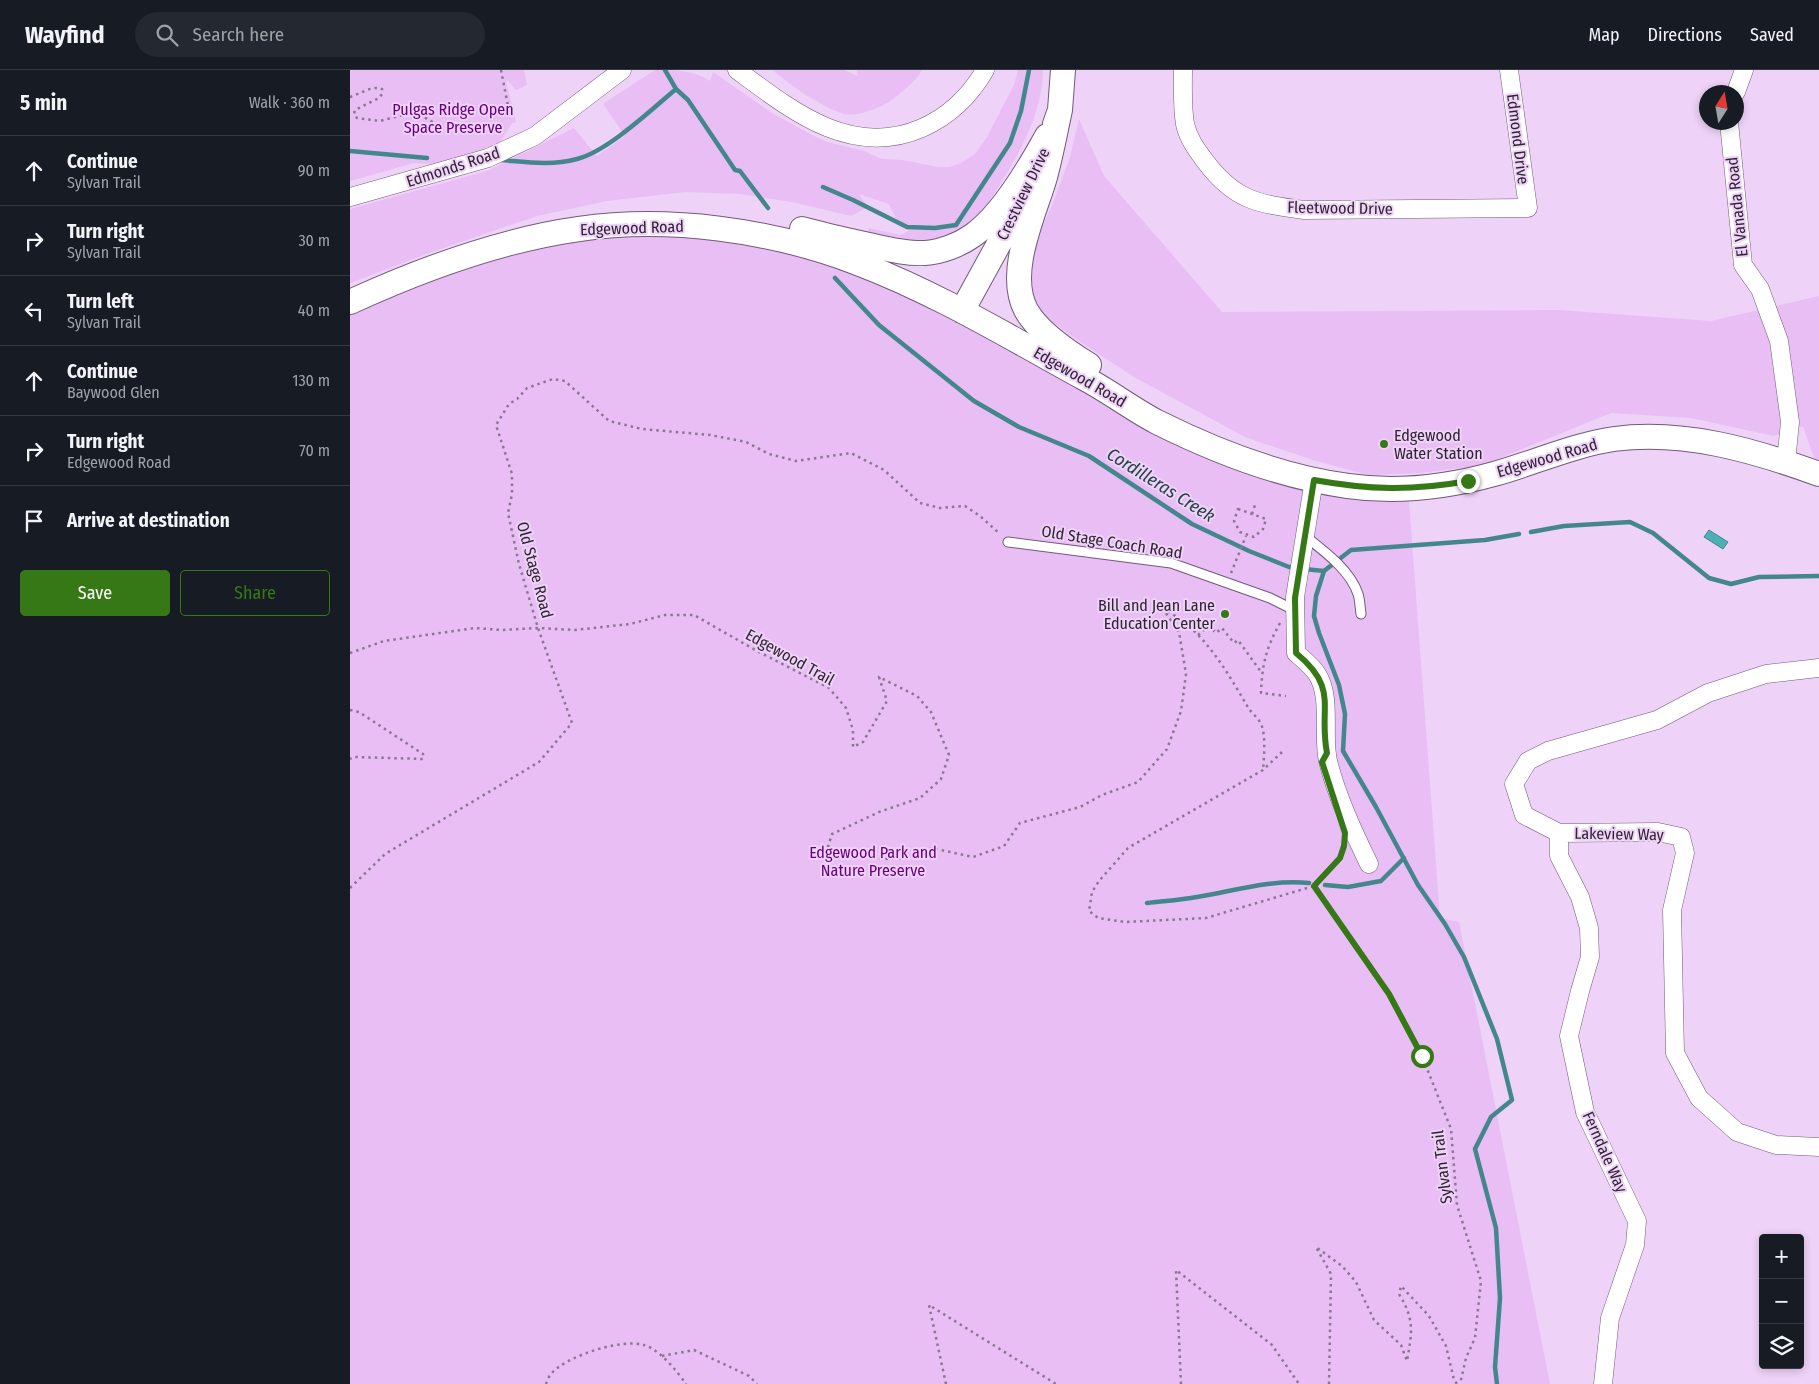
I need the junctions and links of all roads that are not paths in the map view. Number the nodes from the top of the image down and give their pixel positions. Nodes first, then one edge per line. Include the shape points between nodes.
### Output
1 (622, 70) edge
2 (737, 70) edge
3 (985, 70) edge
4 (1063, 70) edge
5 (1183, 70) edge
6 (1509, 70) edge
7 (1744, 70) edge
8 (1739, 85) edge
9 (1060, 110) junction
10 (1730, 130) edge
11 (350, 197) edge
12 (1528, 208) joint
13 (678, 224) junction
14 (350, 302) edge
15 (962, 311) junction
16 (1233, 456) junction
17 (1786, 462) junction
18 (1819, 474) edge
19 (1314, 480) junction
20 (1008, 542) road end
21 (1310, 542) junction
22 (1293, 605) junction
23 (1361, 614) dead end
24 (1819, 668) edge
25 (1559, 834) junction
26 (1369, 864) dead end
27 (1819, 1147) edge
28 (1603, 1384) edge

1 - 11 street, Edmonds Road via 542,131 496,154
2 - 3 street via 816,124 848,136 884,138 909,133 935,122 958,106
4 - 9 main road, Crestview Drive
5 - 12 street, Fleetwood Drive via 1182,100 1193,145 1218,178 1234,192 1254,201 1304,210
6 - 12 street, Edmond Drive
7 - 8 street
9 - 13 main road via 1038,153 985,226 971,237 943,249 910,252 797,228 745,221
9 - 15 main road, Crestview Drive via 1037,175
9 - 16 main road via 1020,263 1019,288 1027,312 1049,335 1083,362
10 - 17 street, El Vanada Road via 1743,265 1760,289 1779,341 1790,422
13 - 14 main road, Edgewood Road via 614,225 544,235 475,253
13 - 15 main road, Edgewood Road via 762,236 809,247 890,276
15 - 16 main road, Edgewood Road via 1109,391 1154,420
16 - 19 main road, Edgewood Road
17 - 18 main road, Edgewood Road
17 - 19 main road, Edgewood Road via 1698,440 1641,436 1584,445 1496,474 1438,486 1378,489
19 - 21 street
20 - 22 lane, Old Stage Coach Road via 1171,563
21 - 22 street
21 - 23 lane via 1346,574 1358,593
22 - 26 street via 1296,653 1322,683 1328,760 1352,829
24 - 25 street, Lakeview Way via 1766,674 1708,693 1657,720 1548,751 1528,761 1514,784 1524,814
25 - 27 street, Lakeview Way via 1658,832 1680,837 1685,853 1672,910 1676,1053 1699,1098 1737,1132 1776,1144
25 - 28 street, Ferndale Way via 1559,856 1580,897 1589,928 1590,957 1569,1036 1571,1046 1585,1112 1637,1221 1635,1245 1610,1318

